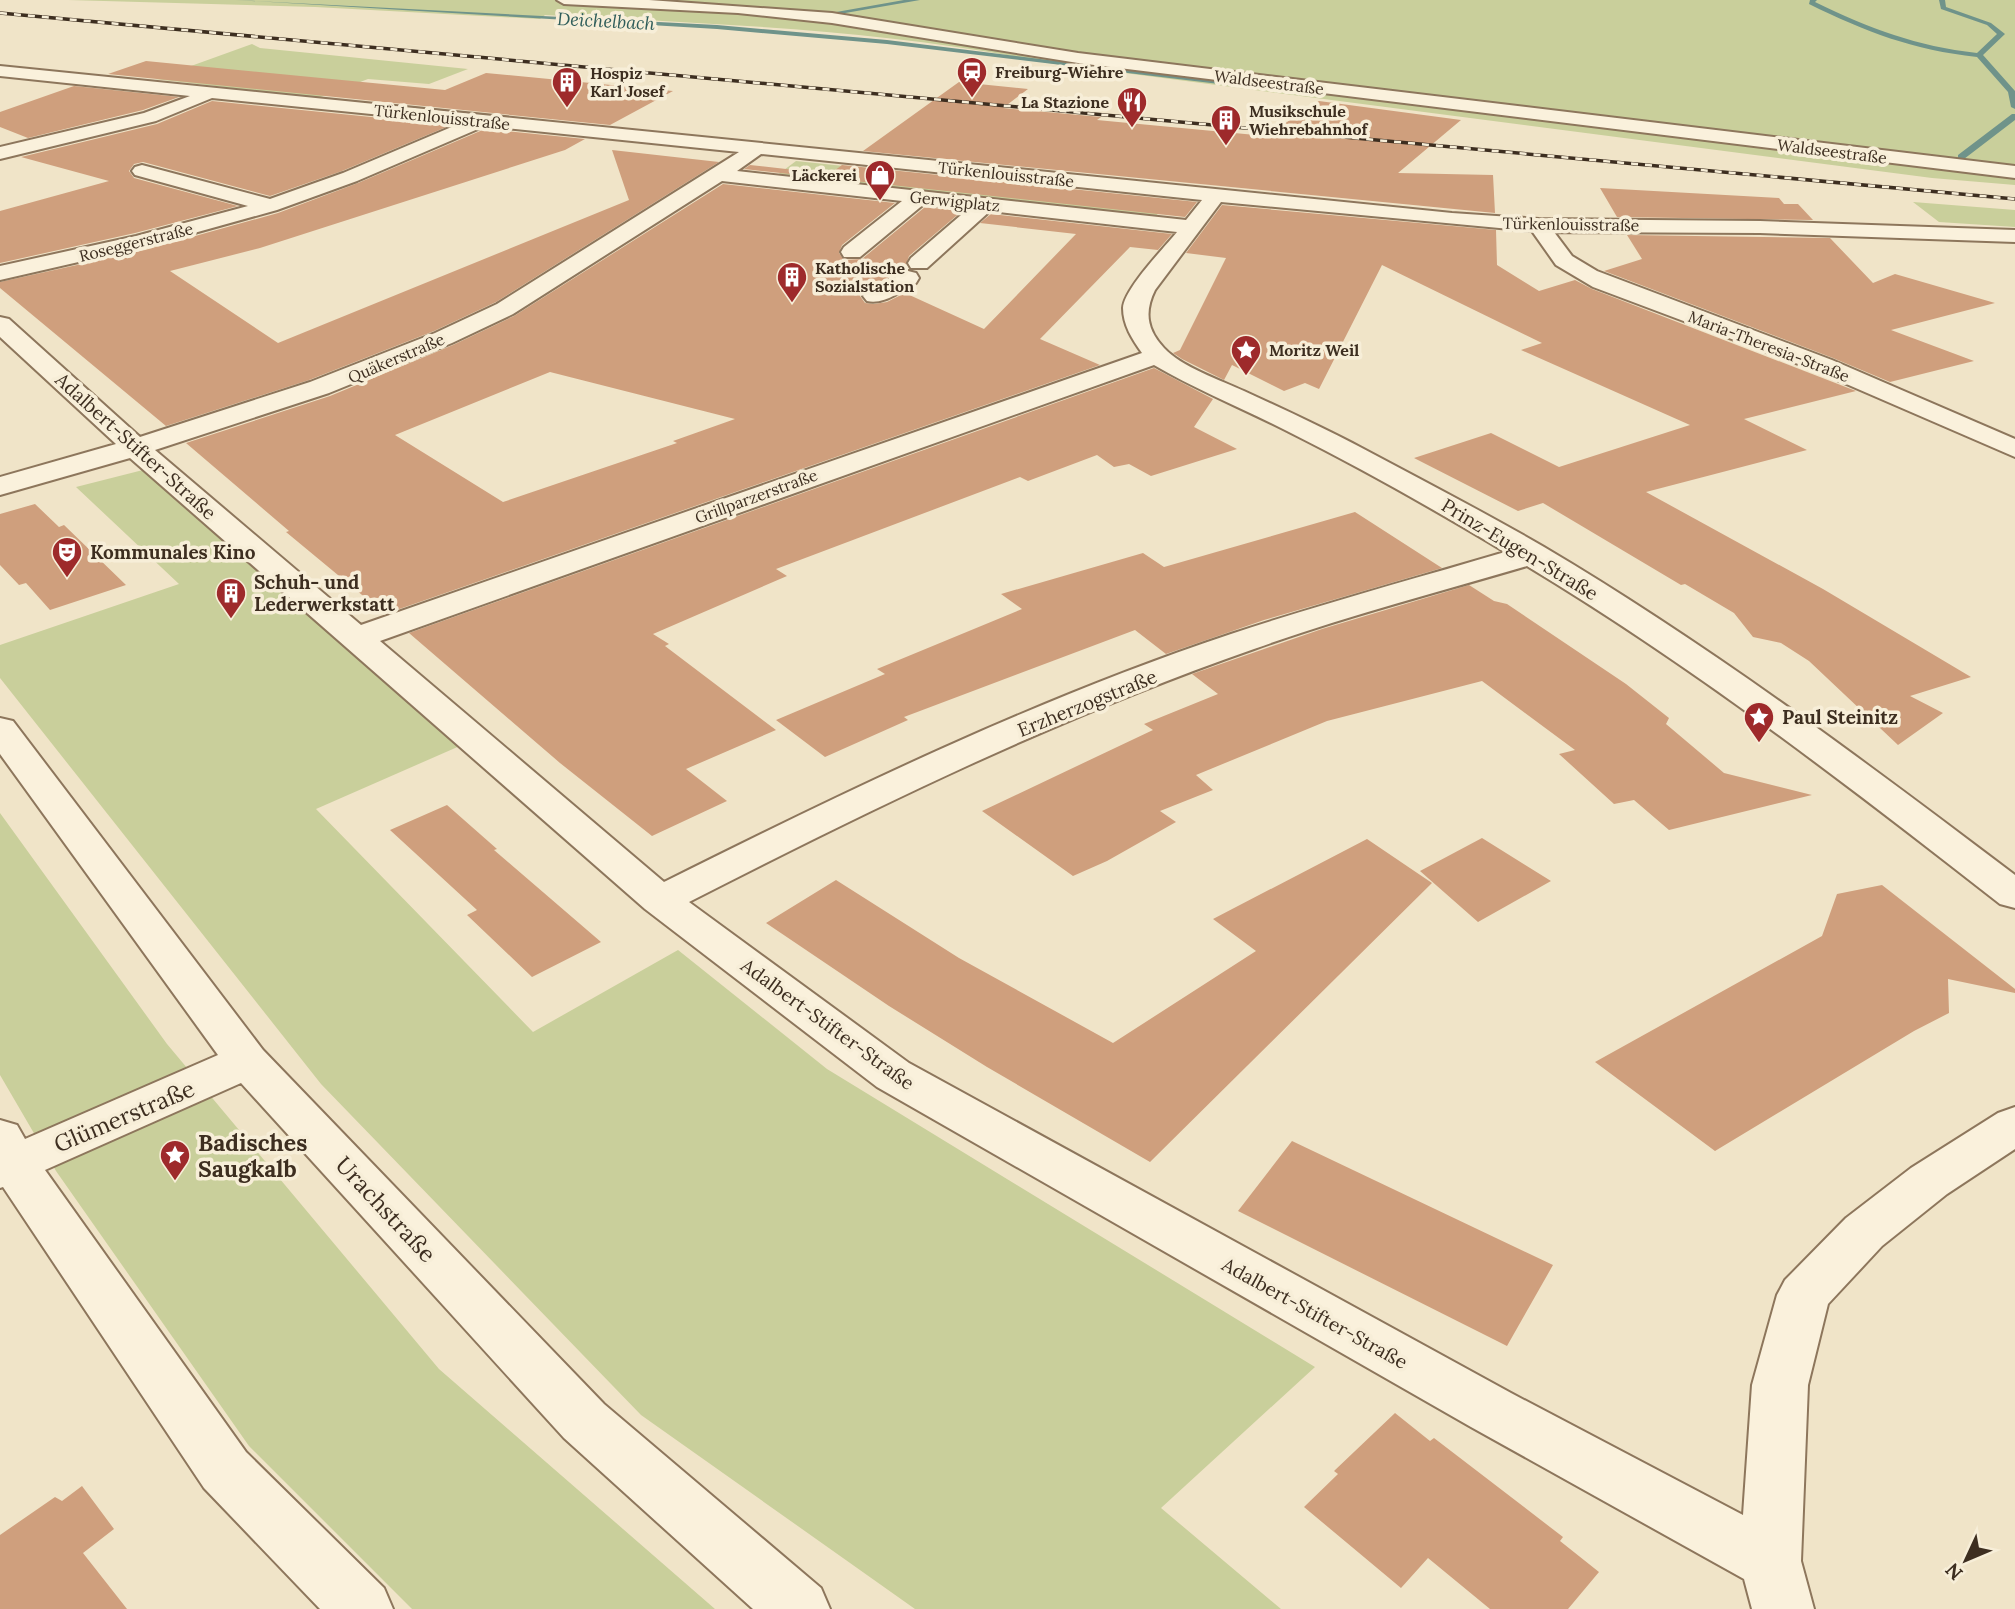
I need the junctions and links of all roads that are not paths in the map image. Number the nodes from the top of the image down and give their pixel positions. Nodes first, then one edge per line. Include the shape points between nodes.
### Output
1 (564, 0) edge
2 (0, 71) edge
3 (214, 93) junction
4 (481, 121) junction
5 (756, 149) junction
6 (0, 153) edge
7 (142, 171) dead end
8 (2015, 172) edge
9 (718, 175) junction
10 (1215, 196) junction
11 (919, 198) junction
12 (986, 204) junction
13 (270, 206) junction
14 (1539, 225) junction
15 (1191, 227) junction
16 (2015, 236) edge
17 (852, 252) dead end
18 (0, 274) edge
19 (875, 296) dead end
20 (0, 324) edge
21 (1157, 356) junction
22 (136, 447) junction
23 (2015, 449) edge
24 (0, 486) edge
25 (1533, 555) junction
26 (355, 638) junction
27 (1, 732) edge
28 (2015, 895) edge
29 (660, 900) junction
30 (247, 1061) junction
31 (2015, 1125) edge
32 (4, 1157) edge
33 (1777, 1585) edge
34 (362, 1609) edge
35 (799, 1609) edge

1 - 8 street, Waldseestraße via 832,18 1078,58
2 - 3 street, Türkenlouisstraße
3 - 4 street, Türkenlouisstraße
3 - 6 street via 138,120
4 - 5 street, Türkenlouisstraße
4 - 13 street, Roseggerstraße via 365,172
5 - 9 street, Quäkerstraße
5 - 10 street, Türkenlouisstraße
7 - 13 street
9 - 11 street, Gerwigplatz
9 - 22 street, Quäkerstraße via 509,307 427,346 321,389
10 - 14 street, Türkenlouisstraße
10 - 15 street, Prinz-Eugen-Straße
11 - 12 street, Gerwigplatz
11 - 17 street
12 - 15 street, Gerwigplatz
12 - 19 street via 914,270
13 - 18 street, Roseggerstraße
14 - 16 street, Türkenlouisstraße
14 - 23 street, Maria-Theresia-Straße via 1556,255 1571,268 1823,365
15 - 21 street, Prinz-Eugen-Straße via 1135,306 1140,333
20 - 22 street, Adalbert-Stifter-Straße
21 - 25 street, Prinz-Eugen-Straße via 1351,453
21 - 26 street, Grillparzerstraße
22 - 24 street, Quäkerstraße
22 - 26 street, Adalbert-Stifter-Straße
25 - 28 street, Prinz-Eugen-Straße via 1723,678
25 - 29 street, Erzherzogstraße via 1242,641 1086,700 841,809
26 - 29 street, Adalbert-Stifter-Straße
27 - 30 street, Urachstraße
29 - 33 street, Adalbert-Stifter-Straße via 893,1075 1430,1377
30 - 32 street, Glümerstraße via 164,1100
30 - 35 street, Urachstraße via 584,1421
31 - 33 street via 1929,1181 1864,1232 1804,1295 1780,1385
32 - 34 street via 225,1470

